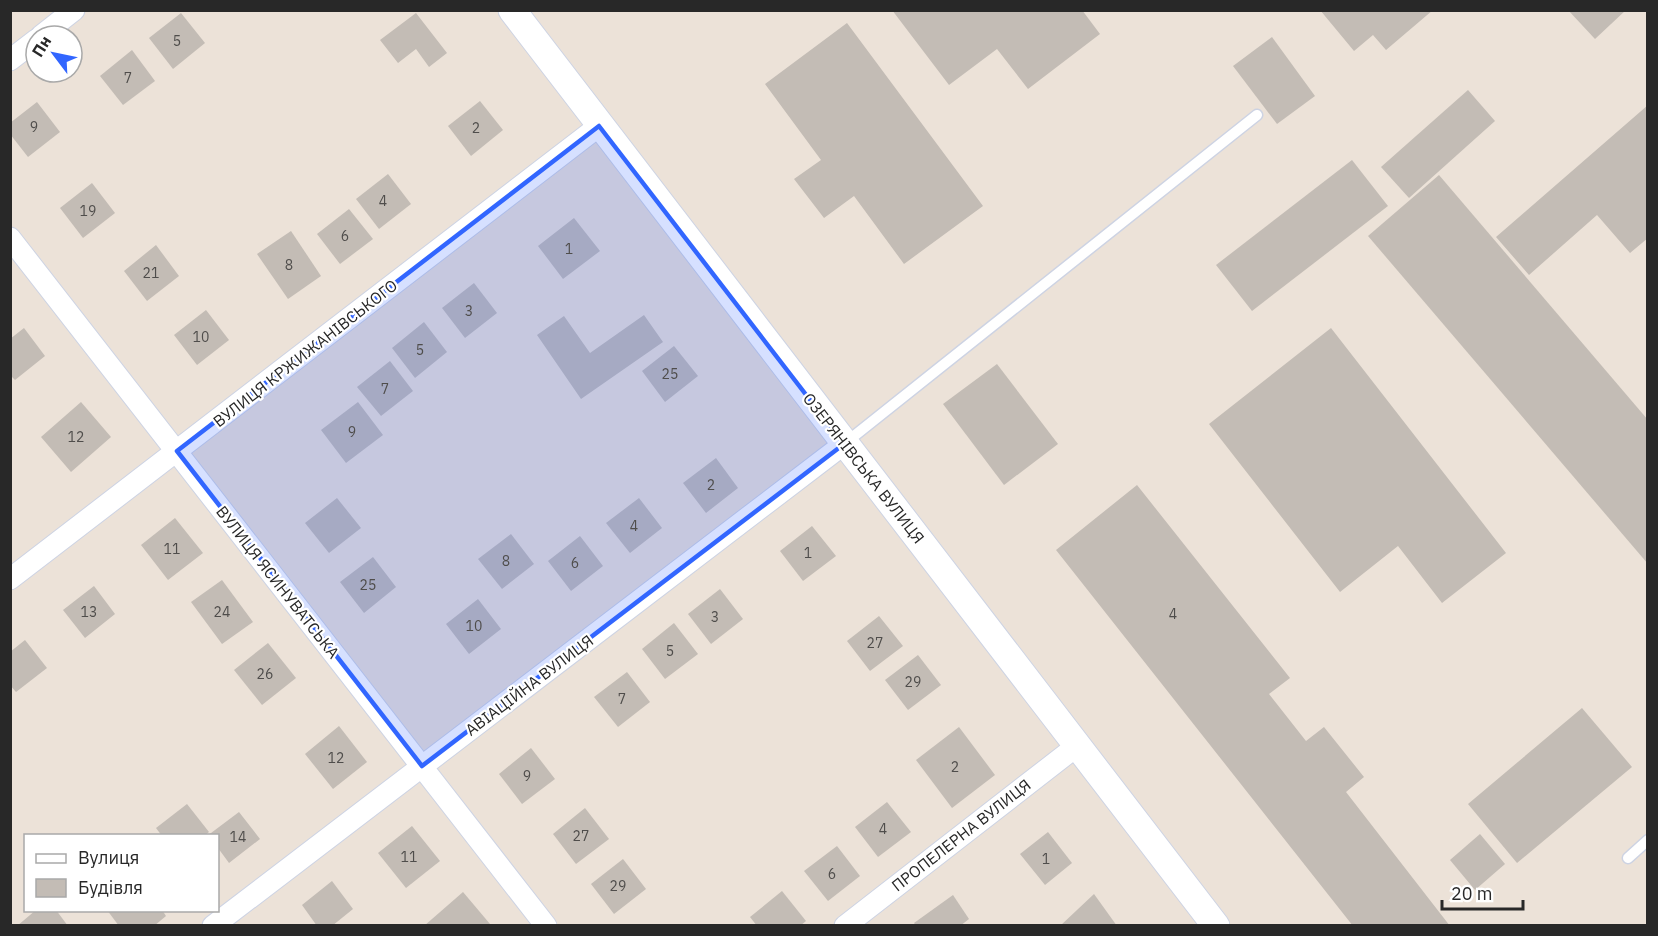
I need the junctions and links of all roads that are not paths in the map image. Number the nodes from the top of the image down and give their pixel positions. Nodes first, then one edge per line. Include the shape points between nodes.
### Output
1 (74, 10) edge
2 (512, 10) edge
3 (56, 24) edge
4 (24, 49) edge
5 (10, 60) edge
6 (1257, 115) dead end
7 (599, 126) junction
8 (10, 238) edge
9 (844, 444) junction
10 (177, 451) junction
11 (10, 579) edge
12 (1078, 746) junction
13 (422, 766) junction
14 (1647, 840) edge
15 (1628, 858) dead end
16 (213, 926) edge
17 (546, 926) edge
18 (845, 926) edge
19 (1216, 926) edge

1 - 3 street
2 - 7 street, ОЗЕРЯНІВСЬКА ВУЛИЦЯ
4 - 5 street
6 - 9 lane
7 - 9 street, ОЗЕРЯНІВСЬКА ВУЛИЦЯ
7 - 10 street, ВУЛИЦЯ КРЖИЖАНІВСЬКОГО
8 - 10 street, ВУЛИЦЯ ЯСИНУВАТСЬКА
9 - 12 street, ОЗЕРЯНІВСЬКА ВУЛИЦЯ
9 - 13 street, АВІАЦІЙНА ВУЛИЦЯ
10 - 11 street, ВУЛИЦЯ КРЖИЖАНІВСЬКОГО
10 - 13 street, ВУЛИЦЯ ЯСИНУВАТСЬКА
12 - 18 street, ПРОПЕЛЕРНА ВУЛИЦЯ
12 - 19 street, ОЗЕРЯНІВСЬКА ВУЛИЦЯ
13 - 16 street, АВІАЦІЙНА ВУЛИЦЯ
13 - 17 street, ВУЛИЦЯ ЯСИНУВАТСЬКА
14 - 15 lane

